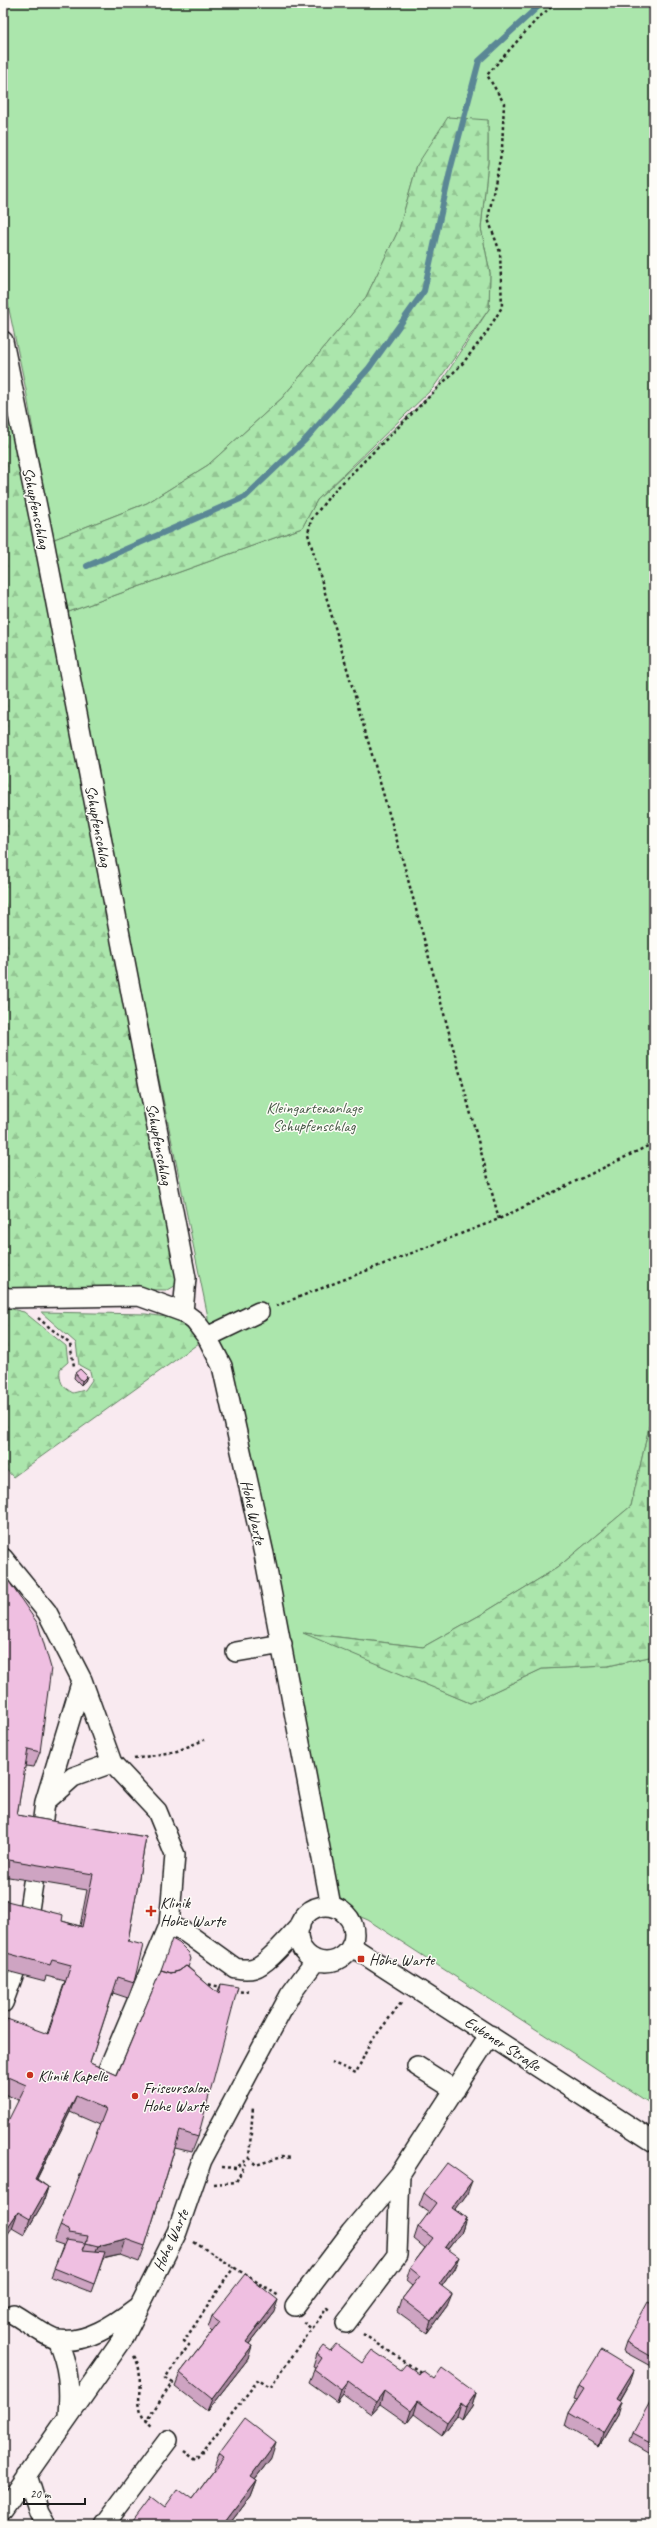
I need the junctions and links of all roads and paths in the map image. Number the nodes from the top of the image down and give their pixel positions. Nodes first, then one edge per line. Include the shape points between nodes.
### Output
1 (556, 3) edge
2 (3, 341) edge
3 (654, 1143) edge
4 (499, 1219) junction
5 (9, 1297) edge
6 (183, 1312) junction
7 (259, 1312) joint
8 (207, 1337) junction
9 (74, 1366) dead end
10 (3, 1558) edge
11 (282, 1644) junction
12 (236, 1652) dead end
13 (82, 1680) junction
14 (204, 1740) dead end
15 (112, 1763) junction
16 (46, 1802) junction
17 (41, 1834) edge
18 (33, 1883) edge
19 (331, 1906) junction
20 (27, 1923) edge
21 (169, 1926) junction
22 (300, 1926) junction
23 (352, 1946) junction
24 (316, 1960) junction
25 (14, 1973) edge
26 (3, 2003) edge
27 (401, 2003) dead end
28 (490, 2035) junction
29 (330, 2062) dead end
30 (417, 2066) dead end
31 (102, 2084) edge
32 (455, 2090) junction
33 (253, 2106) dead end
34 (654, 2142) edge
35 (249, 2158) junction
36 (292, 2158) dead end
37 (202, 2160) junction
38 (400, 2174) junction
39 (193, 2181) junction
40 (177, 2232) junction
41 (234, 2267) junction
42 (140, 2305) junction
43 (295, 2306) junction
44 (13, 2314) dead end
45 (346, 2323) junction
46 (312, 2329) junction
47 (123, 2339) junction
48 (57, 2340) junction
49 (425, 2374) edge
50 (68, 2418) junction
51 (145, 2423) junction
52 (168, 2440) junction
53 (27, 2475) junction
54 (3, 2510) edge
55 (46, 2525) edge
56 (104, 2525) edge

1 - 4 path via 538,18 487,75 504,103 502,149 488,219 500,252 502,307 463,363 332,493 311,520 308,534 406,872
2 - 6 street, Schupfenschlag via 186,1278
3 - 4 path
4 - 7 path
5 - 6 street, Hohe Warte via 139,1296
5 - 9 path via 70,1344
6 - 8 street, Hohe Warte via 195,1321
7 - 8 street
8 - 11 street, Hohe Warte via 222,1366
10 - 13 street via 47,1612
11 - 12 street
11 - 19 street, Hohe Warte
13 - 15 street
13 - 16 street
14 - 15 path via 177,1751
15 - 16 street via 73,1776
15 - 21 street via 157,1811 175,1855
16 - 17 street
18 - 20 street
19 - 22 street via 312,1910 303,1918
19 - 23 street via 344,1912 353,1924
21 - 22 street via 186,1932 235,1968 244,1969 254,1968 271,1956
21 - 31 street
22 - 24 street via 298,1934 301,1946
23 - 24 street via 337,1960
23 - 28 street, Eubener Straße
24 - 37 street, Hohe Warte via 290,1994
25 - 26 street
27 - 29 path via 370,2043 356,2073
28 - 32 street
28 - 34 street, Eubener Straße
30 - 32 street
32 - 38 street
33 - 35 path
35 - 36 path via 256,2165 281,2157
35 - 37 path via 236,2168 226,2168
35 - 39 path via 236,2182 220,2184
37 - 39 street, Hohe Warte
38 - 43 street via 351,2232
38 - 45 street via 397,2255
39 - 40 street, Hohe Warte
40 - 41 path
40 - 42 street, Hohe Warte
41 - 43 path
41 - 51 path via 184,2341 189,2345 165,2378 172,2383
42 - 47 street, Hohe Warte
42 - 48 street via 118,2322 99,2331 78,2339
43 - 46 path via 290,2313
44 - 48 street
45 - 46 path via 327,2308
45 - 49 path
46 - 52 path via 270,2387 259,2379 196,2460
47 - 50 street, Hohe Warte
47 - 51 path via 139,2364 139,2412
48 - 50 street via 66,2359 69,2377
50 - 53 street, Hohe Warte
51 - 52 path
52 - 56 street
53 - 54 street, Hohe Warte
53 - 55 street via 39,2513

